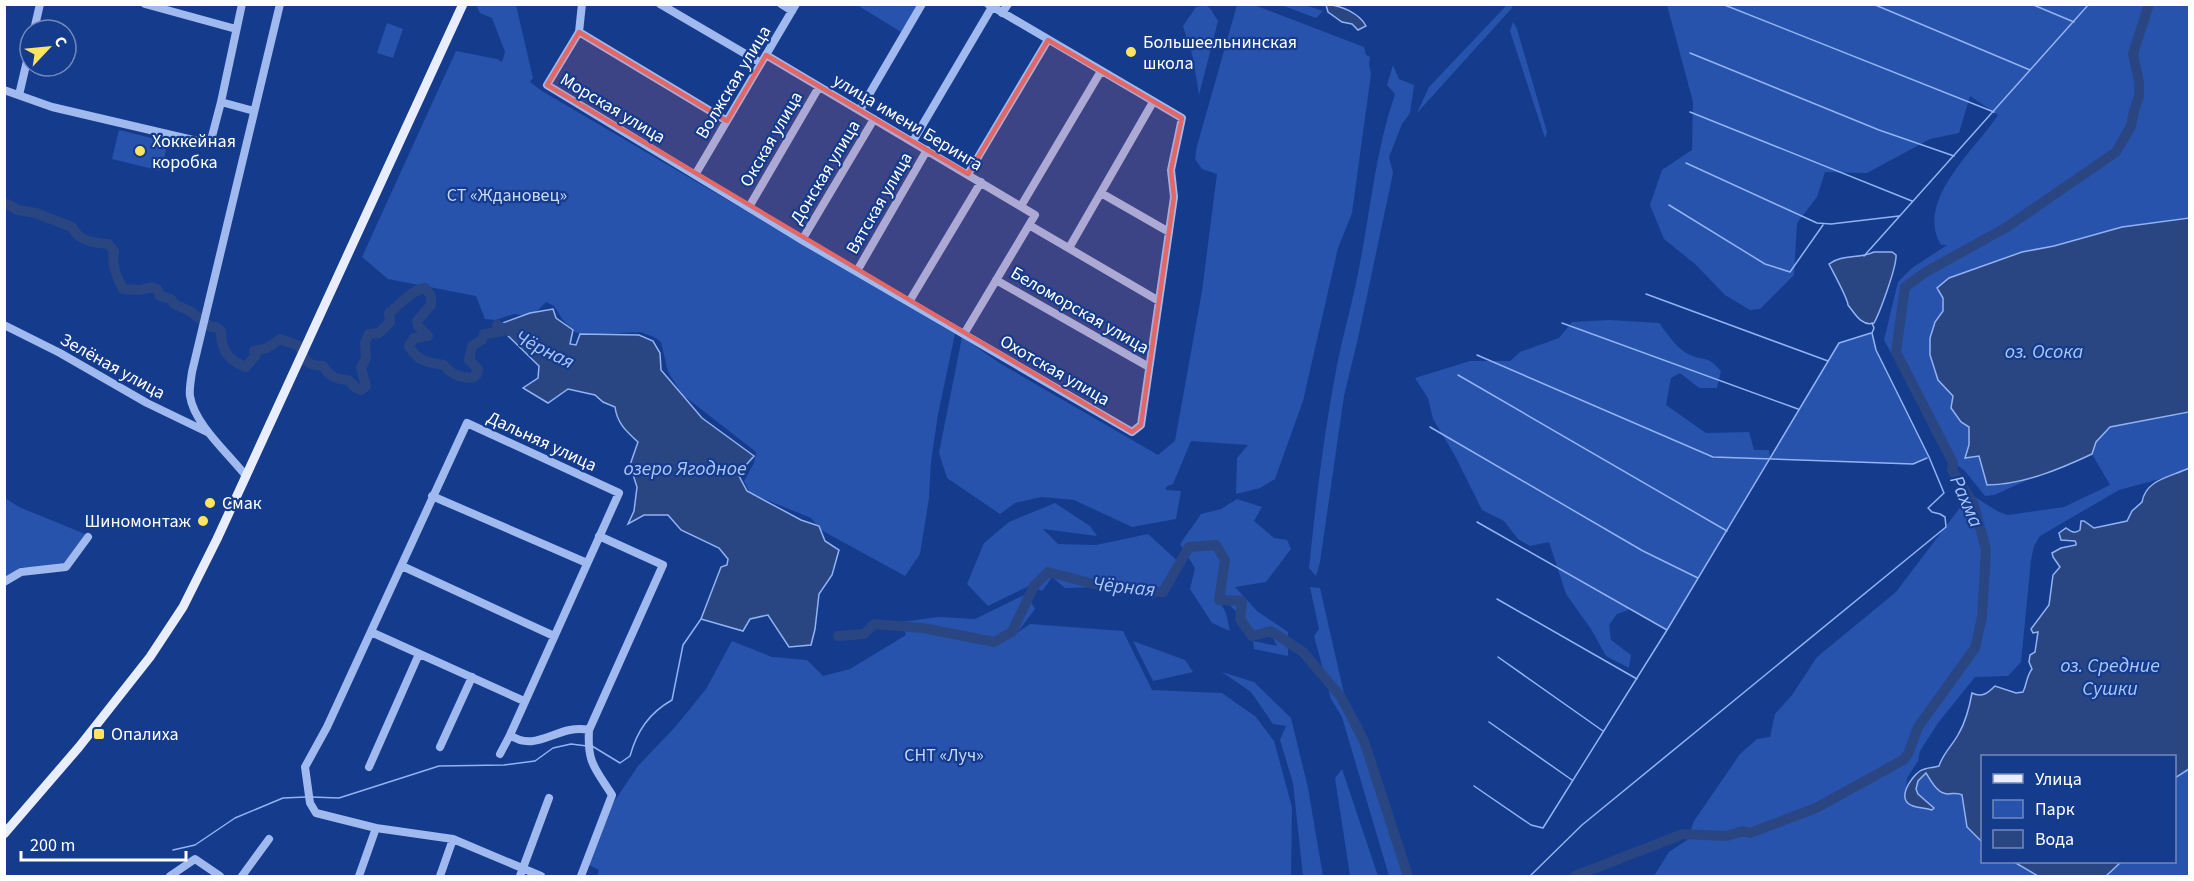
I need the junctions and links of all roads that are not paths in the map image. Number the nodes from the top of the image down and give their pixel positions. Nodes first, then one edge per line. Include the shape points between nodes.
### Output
1 (146, 4) edge
2 (242, 4) edge
3 (280, 4) edge
4 (462, 4) edge
5 (582, 4) edge
6 (660, 4) edge
7 (781, 4) edge
8 (922, 4) edge
9 (1008, 4) edge
10 (990, 6) edge
11 (794, 8) edge
12 (1002, 13) junction
13 (236, 29) junction
14 (579, 32) junction
15 (1048, 40) junction
16 (766, 55) junction
17 (761, 63) junction
18 (1101, 71) junction
19 (23, 78) edge
20 (819, 87) junction
21 (4, 90) edge
22 (19, 95) junction
23 (221, 102) junction
24 (1153, 102) junction
25 (860, 110) junction
26 (254, 111) junction
27 (874, 119) junction
28 (727, 121) junction
29 (913, 141) junction
30 (927, 150) junction
31 (968, 174) junction
32 (695, 175) junction
33 (981, 182) junction
34 (1101, 193) junction
35 (1021, 206) junction
36 (749, 207) junction
37 (1029, 225) junction
38 (1169, 232) junction
39 (802, 240) junction
40 (1069, 248) junction
41 (857, 271) junction
42 (996, 280) junction
43 (1159, 301) junction
44 (909, 302) junction
45 (4, 325) edge
46 (964, 334) junction
47 (1149, 367) junction
48 (208, 433) junction
49 (246, 476) junction
50 (432, 496) junction
51 (599, 536) junction
52 (88, 537) dead end
53 (587, 563) junction
54 (402, 566) junction
55 (4, 582) edge
56 (371, 632) junction
57 (554, 636) junction
58 (419, 654) junction
59 (472, 677) junction
60 (524, 701) junction
61 (589, 730) junction
62 (510, 735) junction
63 (440, 747) dead end
64 (500, 754) dead end
65 (369, 767) dead end
66 (549, 798) dead end
67 (376, 828) junction
68 (4, 834) edge
69 (269, 839) dead end
70 (453, 839) junction
71 (522, 873) edge
72 (170, 876) edge
73 (220, 876) edge
74 (242, 876) edge
75 (359, 876) edge
76 (440, 876) edge
77 (541, 876) edge
78 (581, 876) edge

1 - 13 street
2 - 13 street
3 - 26 street
4 - 49 main road
5 - 14 street
6 - 17 street
7 - 11 street
8 - 25 street, Донская улица
9 - 12 street
10 - 12 street
10 - 29 street, Вятская улица
11 - 16 street, Волжская улица
12 - 15 street
13 - 23 street
14 - 28 street
14 - 32 street, Морская улица via 547,85
15 - 18 street
15 - 31 street
16 - 17 street, Волжская улица
16 - 20 street, улица имени Беринга
17 - 28 street, Волжская улица
18 - 24 street
18 - 35 street
19 - 22 street
20 - 25 street, улица имени Беринга
20 - 36 street, Окская улица
21 - 22 street
22 - 23 street via 52,107 210,144
23 - 26 street
24 - 34 street
24 - 38 street via 1182,118 1171,170 1174,197
25 - 27 street, улица имени Беринга
26 - 48 street via 192,372 190,396
27 - 29 street, улица имени Беринга
27 - 39 street, Донская улица
28 - 32 street, Волжская улица
29 - 30 street, улица имени Беринга
30 - 31 street, улица имени Беринга
30 - 41 street, Вятская улица
31 - 33 street, улица имени Беринга
32 - 36 street, Морская улица
33 - 35 street, улица имени Беринга
33 - 44 street
34 - 38 street
34 - 40 street
35 - 37 street, улица имени Беринга via 1035,214
36 - 39 street, Морская улица
37 - 40 street
37 - 42 street
38 - 43 street
39 - 41 street, Охотская улица
40 - 43 street
41 - 44 street, Охотская улица
42 - 46 street
42 - 47 street, Беломорская улица
43 - 47 street
44 - 46 street, Охотская улица
45 - 48 street, Зелёная улица
46 - 47 street, Охотская улица via 1132,432 1141,425
48 - 49 street
49 - 68 main road via 193,589 165,636 79,747
50 - 51 street, Дальняя улица via 467,423 619,493
50 - 53 street
50 - 54 street, Дальняя улица
51 - 53 street, Дальняя улица
51 - 61 street via 663,565
52 - 55 street via 66,567 21,572
53 - 57 street, Дальняя улица
54 - 56 street, Дальняя улица
54 - 57 street
56 - 58 street
56 - 67 street, Дальняя улица via 305,766 310,803 316,813
57 - 60 street, Дальняя улица
58 - 59 street
58 - 65 street
59 - 60 street
59 - 63 street
60 - 62 street, Дальняя улица
61 - 62 street via 567,729 527,742
61 - 78 street via 591,761 612,795
62 - 64 street, Дальняя улица
66 - 71 street
67 - 70 street
67 - 75 street
69 - 74 street
70 - 71 street
70 - 76 street
71 - 77 street
72 - 73 street via 195,859

